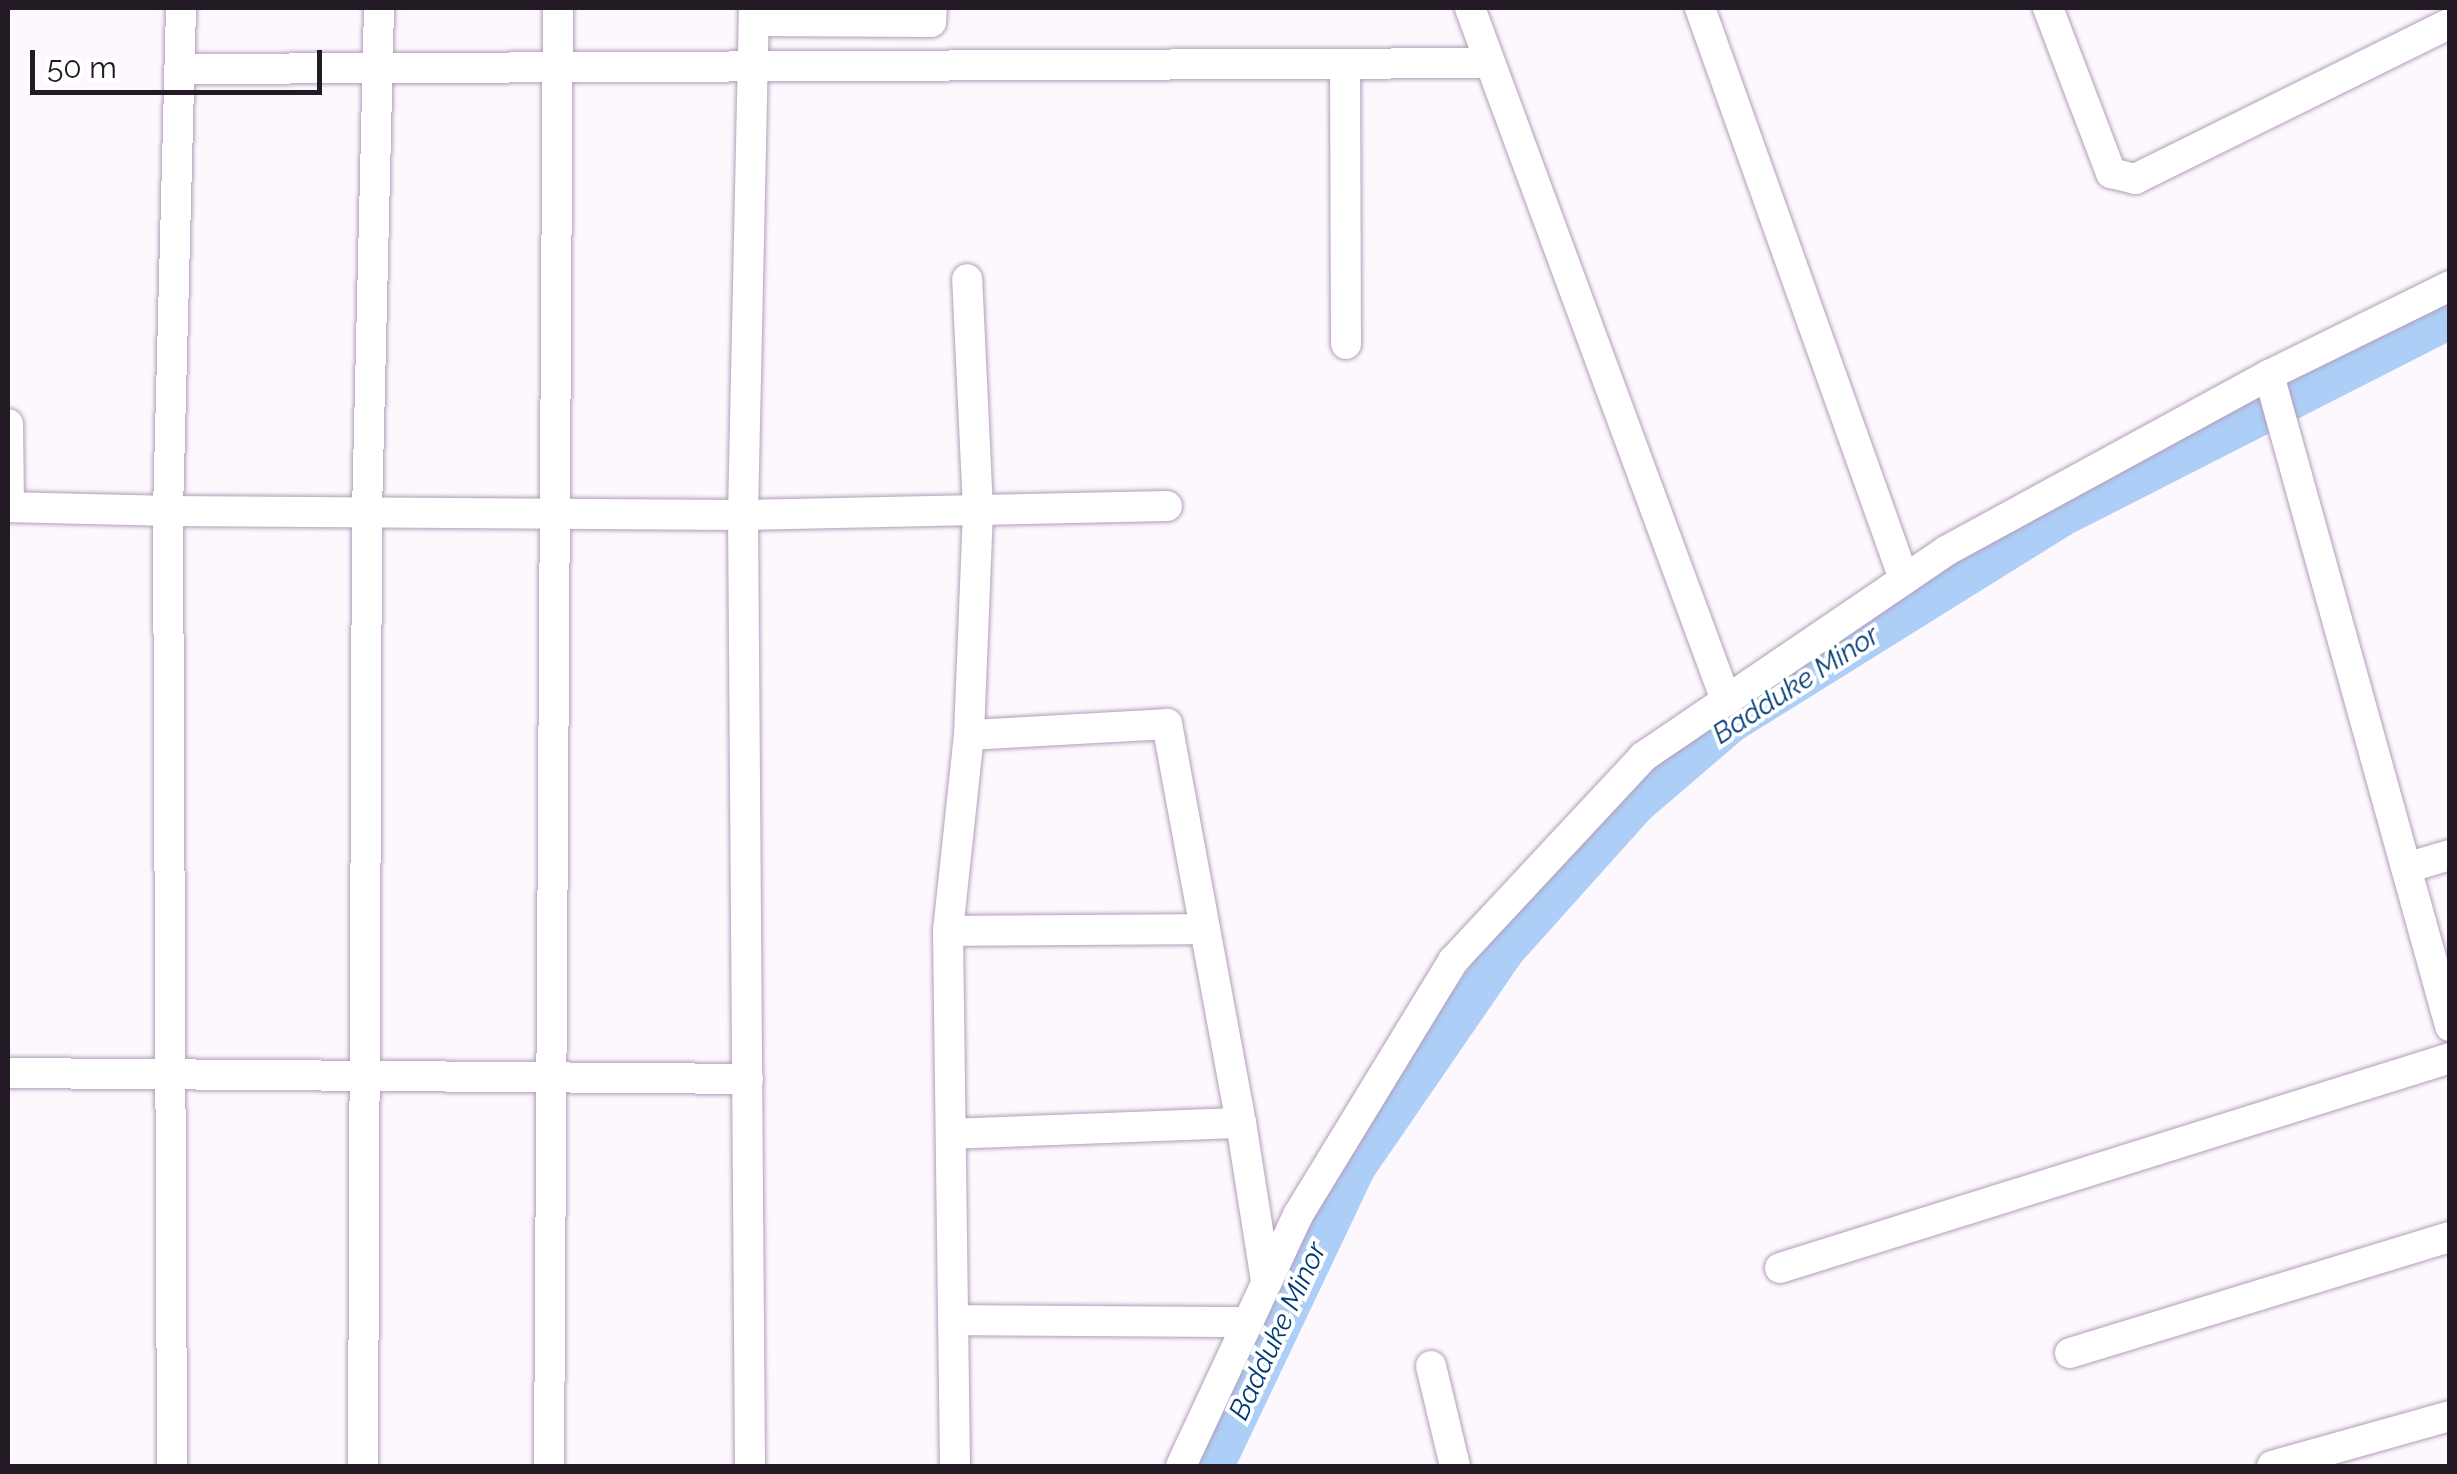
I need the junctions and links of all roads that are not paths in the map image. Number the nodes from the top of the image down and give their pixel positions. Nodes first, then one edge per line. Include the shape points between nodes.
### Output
1 (181, 8) edge
2 (379, 8) edge
3 (558, 8) edge
4 (932, 8) edge
5 (1470, 8) edge
6 (1700, 8) edge
7 (2048, 8) edge
8 (754, 14) edge
9 (2450, 23) edge
10 (1490, 63) junction
11 (1345, 64) junction
12 (753, 66) junction
13 (181, 69) junction
14 (557, 71) junction
15 (380, 72) junction
16 (967, 279) dead end
17 (2450, 286) edge
18 (1346, 344) dead end
19 (2269, 376) junction
20 (8, 424) edge
21 (1167, 506) dead end
22 (8, 507) edge
23 (978, 508) junction
24 (168, 511) junction
25 (367, 513) junction
26 (556, 514) junction
27 (744, 515) junction
28 (1904, 579) junction
29 (1726, 700) junction
30 (968, 736) junction
31 (2450, 855) edge
32 (2406, 868) junction
33 (1205, 929) junction
34 (948, 930) junction
35 (2450, 1026) edge
36 (2450, 1058) edge
37 (8, 1072) edge
38 (168, 1075) junction
39 (362, 1077) junction
40 (546, 1078) junction
41 (748, 1079) junction
42 (1241, 1122) junction
43 (951, 1134) junction
44 (2450, 1237) edge
45 (1780, 1268) dead end
46 (1266, 1282) junction
47 (953, 1320) junction
48 (1246, 1322) junction
49 (2070, 1352) dead end
50 (1431, 1366) dead end
51 (2450, 1416) edge
52 (172, 1466) edge
53 (363, 1466) edge
54 (549, 1466) edge
55 (750, 1466) edge
56 (955, 1466) edge
57 (1181, 1466) edge
58 (1455, 1466) edge
59 (2272, 1466) edge

1 - 13 street
2 - 15 street
3 - 14 street
4 - 8 street via 932,22
5 - 10 street
6 - 28 street
7 - 9 street via 2111,173 2136,179
8 - 12 street
10 - 11 street
10 - 29 street
11 - 12 street
11 - 18 street
12 - 14 street
12 - 27 street
13 - 15 street
13 - 24 street
14 - 15 street
14 - 26 street
15 - 25 street
16 - 23 street
17 - 19 street
19 - 28 street
19 - 32 street
20 - 22 street
21 - 23 street
22 - 24 street
23 - 27 street
23 - 30 street
24 - 25 street
24 - 38 street
25 - 26 street
25 - 39 street
26 - 27 street
26 - 40 street
27 - 41 street
28 - 29 street
29 - 46 street via 1643,756 1453,961 1298,1216
30 - 33 street via 1167,724
30 - 34 street
31 - 32 street
32 - 35 street
33 - 34 street
33 - 42 street
34 - 43 street
36 - 45 street
37 - 38 street
38 - 39 street
38 - 52 street
39 - 40 street
39 - 53 street
40 - 41 street
40 - 54 street
41 - 55 street
42 - 43 street
42 - 46 street
43 - 47 street
44 - 49 street
46 - 48 street
47 - 48 street
47 - 56 street
48 - 57 street
50 - 58 street
51 - 59 street

